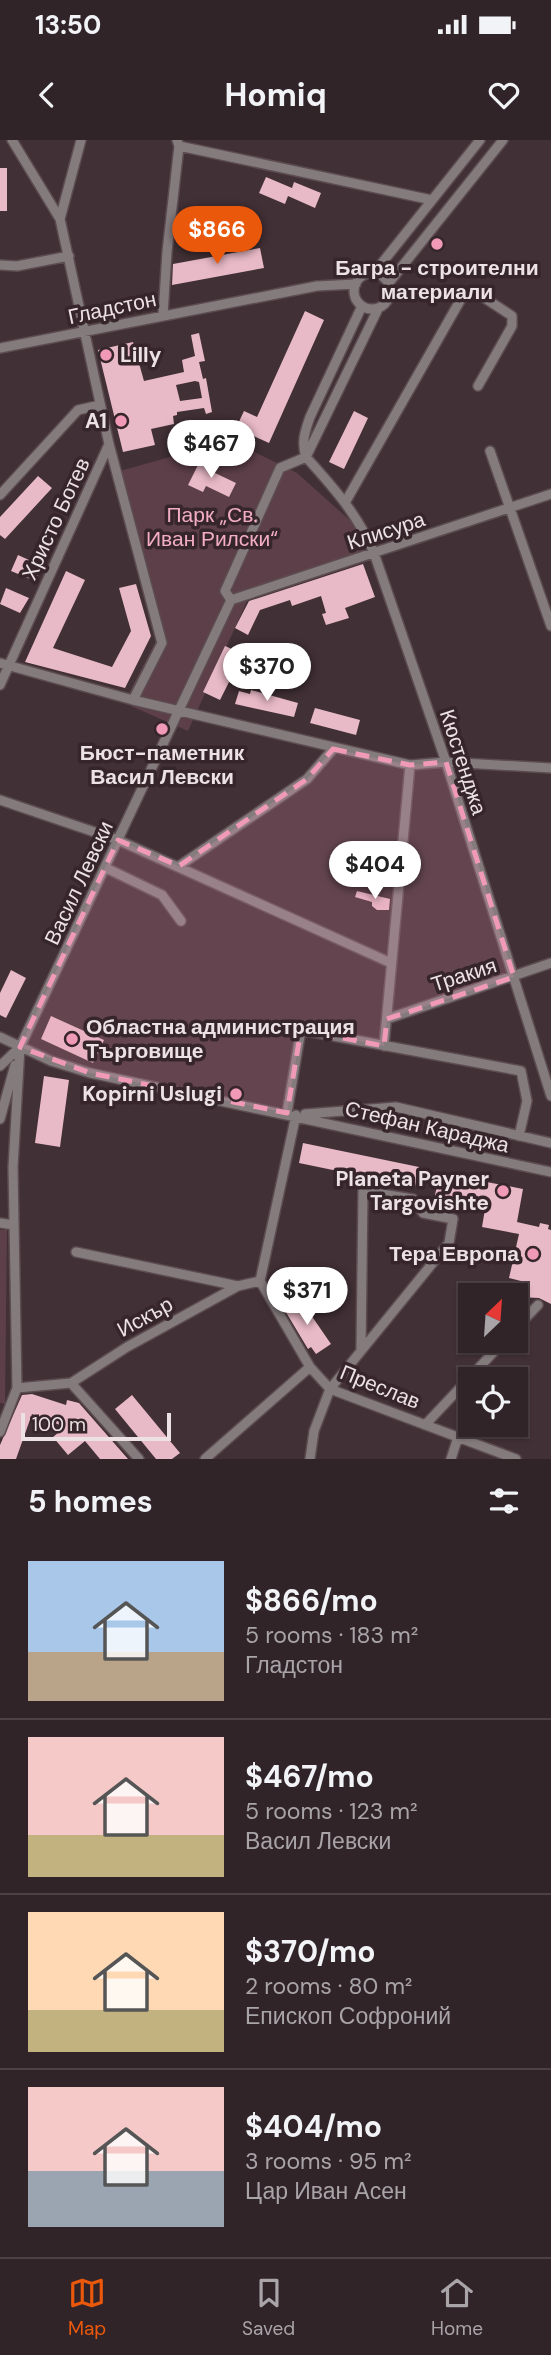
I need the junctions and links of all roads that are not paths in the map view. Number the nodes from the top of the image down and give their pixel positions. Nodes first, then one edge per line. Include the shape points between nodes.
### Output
1 (12, 140) edge
2 (81, 140) edge
3 (480, 140) edge
4 (503, 140) edge
5 (178, 143) edge
6 (432, 200) junction
7 (60, 219) junction
8 (69, 256) junction
9 (0, 265) edge
10 (374, 273) junction
11 (356, 284) junction
12 (388, 284) junction
13 (362, 306) junction
14 (378, 309) junction
15 (163, 315) junction
16 (85, 331) junction
17 (0, 348) edge
18 (478, 386) dead end
19 (100, 405) junction
20 (109, 444) junction
21 (489, 451) dead end
22 (306, 457) junction
23 (551, 494) edge
24 (0, 495) edge
25 (345, 501) junction
26 (509, 510) junction
27 (374, 553) junction
28 (230, 600) junction
29 (551, 625) edge
30 (4, 665) edge
31 (0, 685) edge
32 (133, 700) junction
33 (181, 711) junction
34 (333, 749) junction
35 (446, 762) junction
36 (410, 765) junction
37 (551, 768) edge
38 (0, 800) edge
39 (118, 840) junction
40 (179, 866) junction
41 (106, 868) junction
42 (181, 921) dead end
43 (391, 963) junction
44 (551, 963) edge
45 (514, 977) junction
46 (387, 1019) junction
47 (0, 1037) edge
48 (384, 1046) junction
49 (20, 1047) junction
50 (0, 1066) edge
51 (551, 1096) edge
52 (292, 1114) junction
53 (0, 1119) edge
54 (519, 1136) junction
55 (551, 1143) edge
56 (551, 1172) edge
57 (0, 1223) edge
58 (14, 1225) junction
59 (76, 1252) dead end
60 (260, 1281) junction
61 (238, 1286) junction
62 (538, 1305) dead end
63 (528, 1315) edge
64 (361, 1349) junction
65 (493, 1353) edge
66 (310, 1367) junction
67 (71, 1382) junction
68 (16, 1388) junction
69 (330, 1389) junction
70 (425, 1425) junction
71 (0, 1433) edge
72 (458, 1437) junction
73 (139, 1459) edge
74 (205, 1459) edge
75 (310, 1459) edge
76 (451, 1459) edge
77 (516, 1459) edge

1 - 7 street
2 - 7 street
3 - 6 street
4 - 12 street
5 - 6 street
5 - 15 street
6 - 10 street
7 - 8 street
8 - 9 street
8 - 16 street
10 - 11 street
10 - 12 street
11 - 13 street via 356,298
11 - 15 street, Гладстон via 330,284
12 - 14 street via 387,301
13 - 14 street
13 - 22 street via 307,424
14 - 22 street
15 - 16 street, Гладстон
16 - 17 street, Гладстон
16 - 19 street
18 - 25 street via 512,326 512,316 471,294 461,299
19 - 20 street
19 - 24 street via 78,410
20 - 30 street, Христо Ботев
20 - 32 street via 162,643
21 - 26 street
22 - 25 street, Кюстенджа
22 - 28 street, Васил Левски via 280,468 225,591
23 - 26 street, Клисура
25 - 27 street, Кюстенджа
26 - 27 street, Клисура
26 - 29 street
27 - 28 street, Клисура
27 - 35 street, Кюстенджа
28 - 33 street, Васил Левски
30 - 31 street, Христо Ботев
30 - 32 street
32 - 33 street
33 - 34 street
33 - 39 street, Васил Левски
34 - 36 street
34 - 40 street via 307,779
35 - 36 street
35 - 37 street
35 - 45 street, Кюстенджа
36 - 43 street
38 - 39 street
39 - 40 street
39 - 41 street, Васил Левски
40 - 43 street
41 - 42 street via 162,895
41 - 49 street, Васил Левски
43 - 46 street
44 - 45 street, Тракия
45 - 46 street, Тракия
45 - 51 street, Кюстенджа
46 - 48 street
47 - 49 street, Стефан Караджа
48 - 52 street via 301,1030
48 - 54 street via 520,1071 527,1101
49 - 50 street, Васил Левски
49 - 52 street, Стефан Караджа via 90,1073
49 - 53 street
49 - 58 street
52 - 54 street, Стефан Караджа via 396,1107
52 - 56 street, Стефан Караджа
52 - 60 street
54 - 55 street, Стефан Караджа
57 - 58 street
58 - 68 street
59 - 61 street
60 - 61 street
60 - 66 street, Преслав
61 - 67 street, Искър
62 - 63 street
64 - 64 street via 363,1191 413,1199 422,1213 453,1219 449,1243
64 - 69 street
65 - 70 street
66 - 69 street, Преслав
66 - 74 street
67 - 68 street
67 - 73 street
68 - 71 street
69 - 70 street, Преслав
69 - 75 street via 314,1432
70 - 72 street, Преслав
72 - 76 street
72 - 77 street, Преслав

